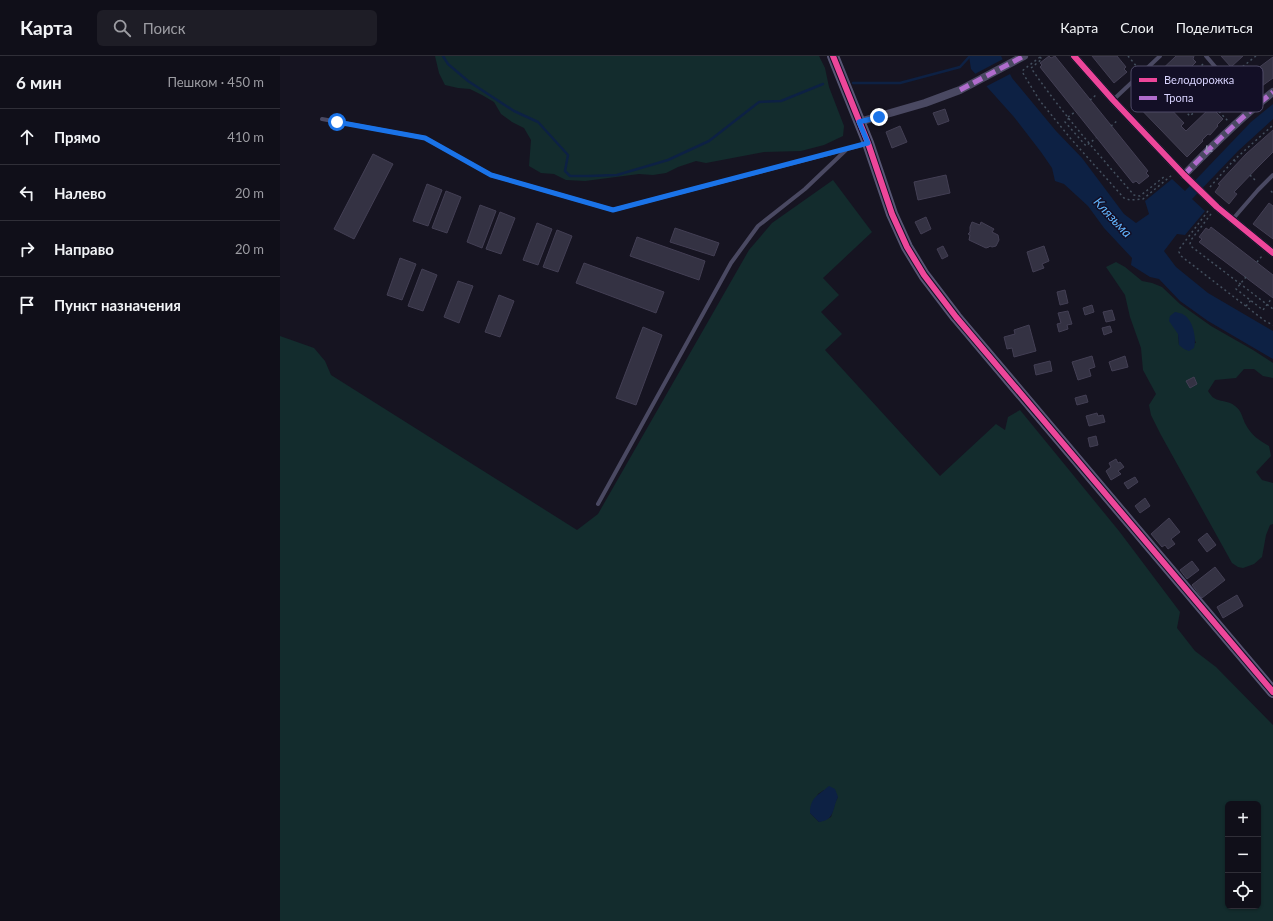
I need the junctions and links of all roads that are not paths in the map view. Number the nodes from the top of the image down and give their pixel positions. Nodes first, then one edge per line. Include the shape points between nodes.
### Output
1 (833, 56) edge
2 (1074, 56) edge
3 (1160, 56) edge
4 (1022, 57) edge
5 (1207, 57) edge
6 (1149, 66) edge
7 (1214, 66) edge
8 (1131, 83) edge
9 (1273, 92) edge
10 (1113, 100) junction
11 (1263, 100) edge
12 (1248, 112) edge
13 (322, 119) dead end
14 (859, 122) junction
15 (868, 143) junction
16 (846, 149) junction
17 (1184, 175) junction
18 (1273, 175) edge
19 (1232, 220) junction
20 (1273, 252) edge
21 (598, 504) dead end
22 (1273, 692) edge

1 - 14 street
2 - 10 street
3 - 6 lane
4 - 14 street via 960,90
5 - 7 lane
8 - 10 lane
9 - 11 street
10 - 17 street
12 -> 17 street
13 - 16 lane via 425,138 491,175 613,210
14 - 15 street
15 - 16 lane
15 - 22 street via 892,214 907,247 924,275 956,317
16 - 21 lane via 805,189 758,226 731,263
17 - 19 street
18 - 19 lane
19 - 20 street

